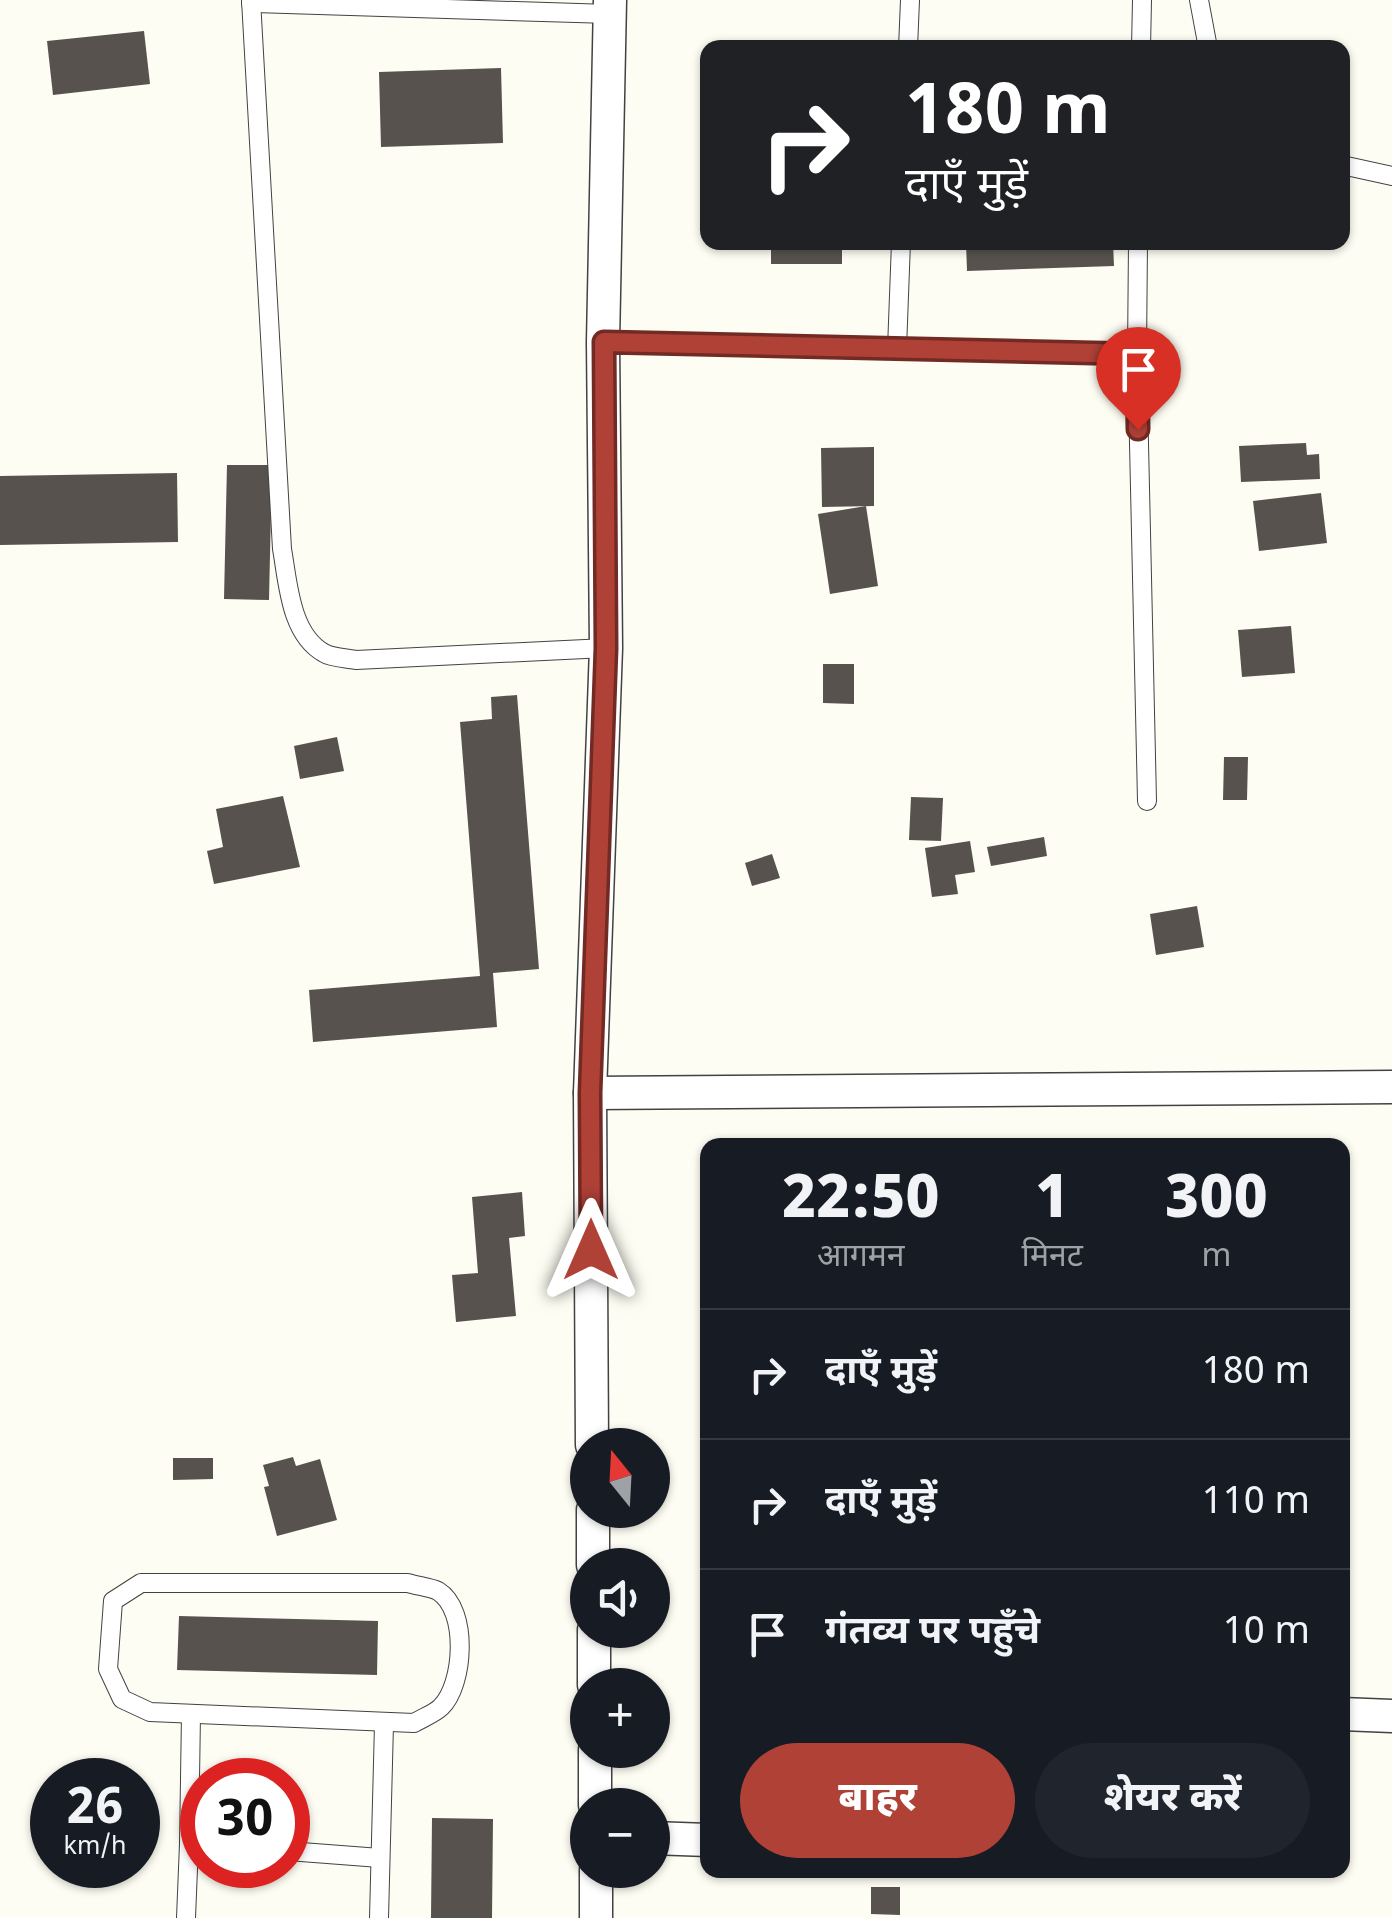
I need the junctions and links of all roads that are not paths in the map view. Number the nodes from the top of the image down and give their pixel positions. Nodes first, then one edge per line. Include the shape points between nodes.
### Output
1 (910, 0) edge
2 (1142, 0) edge
3 (1200, 0) edge
4 (251, 2) edge
5 (610, 7) edge
6 (908, 40) edge
7 (1141, 40) edge
8 (1207, 40) edge
9 (1350, 167) edge
10 (1392, 176) edge
11 (901, 250) edge
12 (1138, 250) edge
13 (604, 342) junction
14 (897, 349) junction
15 (1137, 354) junction
16 (606, 648) junction
17 (1147, 801) dead end
18 (1392, 1086) edge
19 (590, 1093) junction
20 (592, 1428) edge
21 (191, 1714) junction
22 (1350, 1714) edge
23 (1392, 1716) edge
24 (384, 1724) junction
25 (193, 1758) edge
26 (670, 1839) edge
27 (700, 1840) edge
28 (310, 1853) edge
29 (380, 1858) junction
30 (190, 1888) edge
31 (596, 1888) edge
32 (186, 1918) edge
33 (379, 1918) edge
34 (596, 1918) edge

1 - 6 lane
2 - 7 lane
3 - 8 lane
4 - 5 lane
4 - 16 lane via 282,548 306,636 325,654 356,660
5 - 13 street
9 - 10 lane
11 - 14 lane
12 - 15 lane
13 - 14 lane
13 - 16 street
14 - 15 lane
15 - 17 lane
16 - 19 street
18 - 19 street
19 - 20 street
21 - 24 lane
21 - 24 lane via 150,1712 122,1699 108,1669 114,1600 141,1583 408,1583 439,1592 453,1610 461,1644 454,1688 440,1708 414,1723
21 - 25 lane
22 - 23 street
24 - 29 lane
26 - 27 street
28 - 29 lane
29 - 33 lane
30 - 32 lane
31 - 34 street

